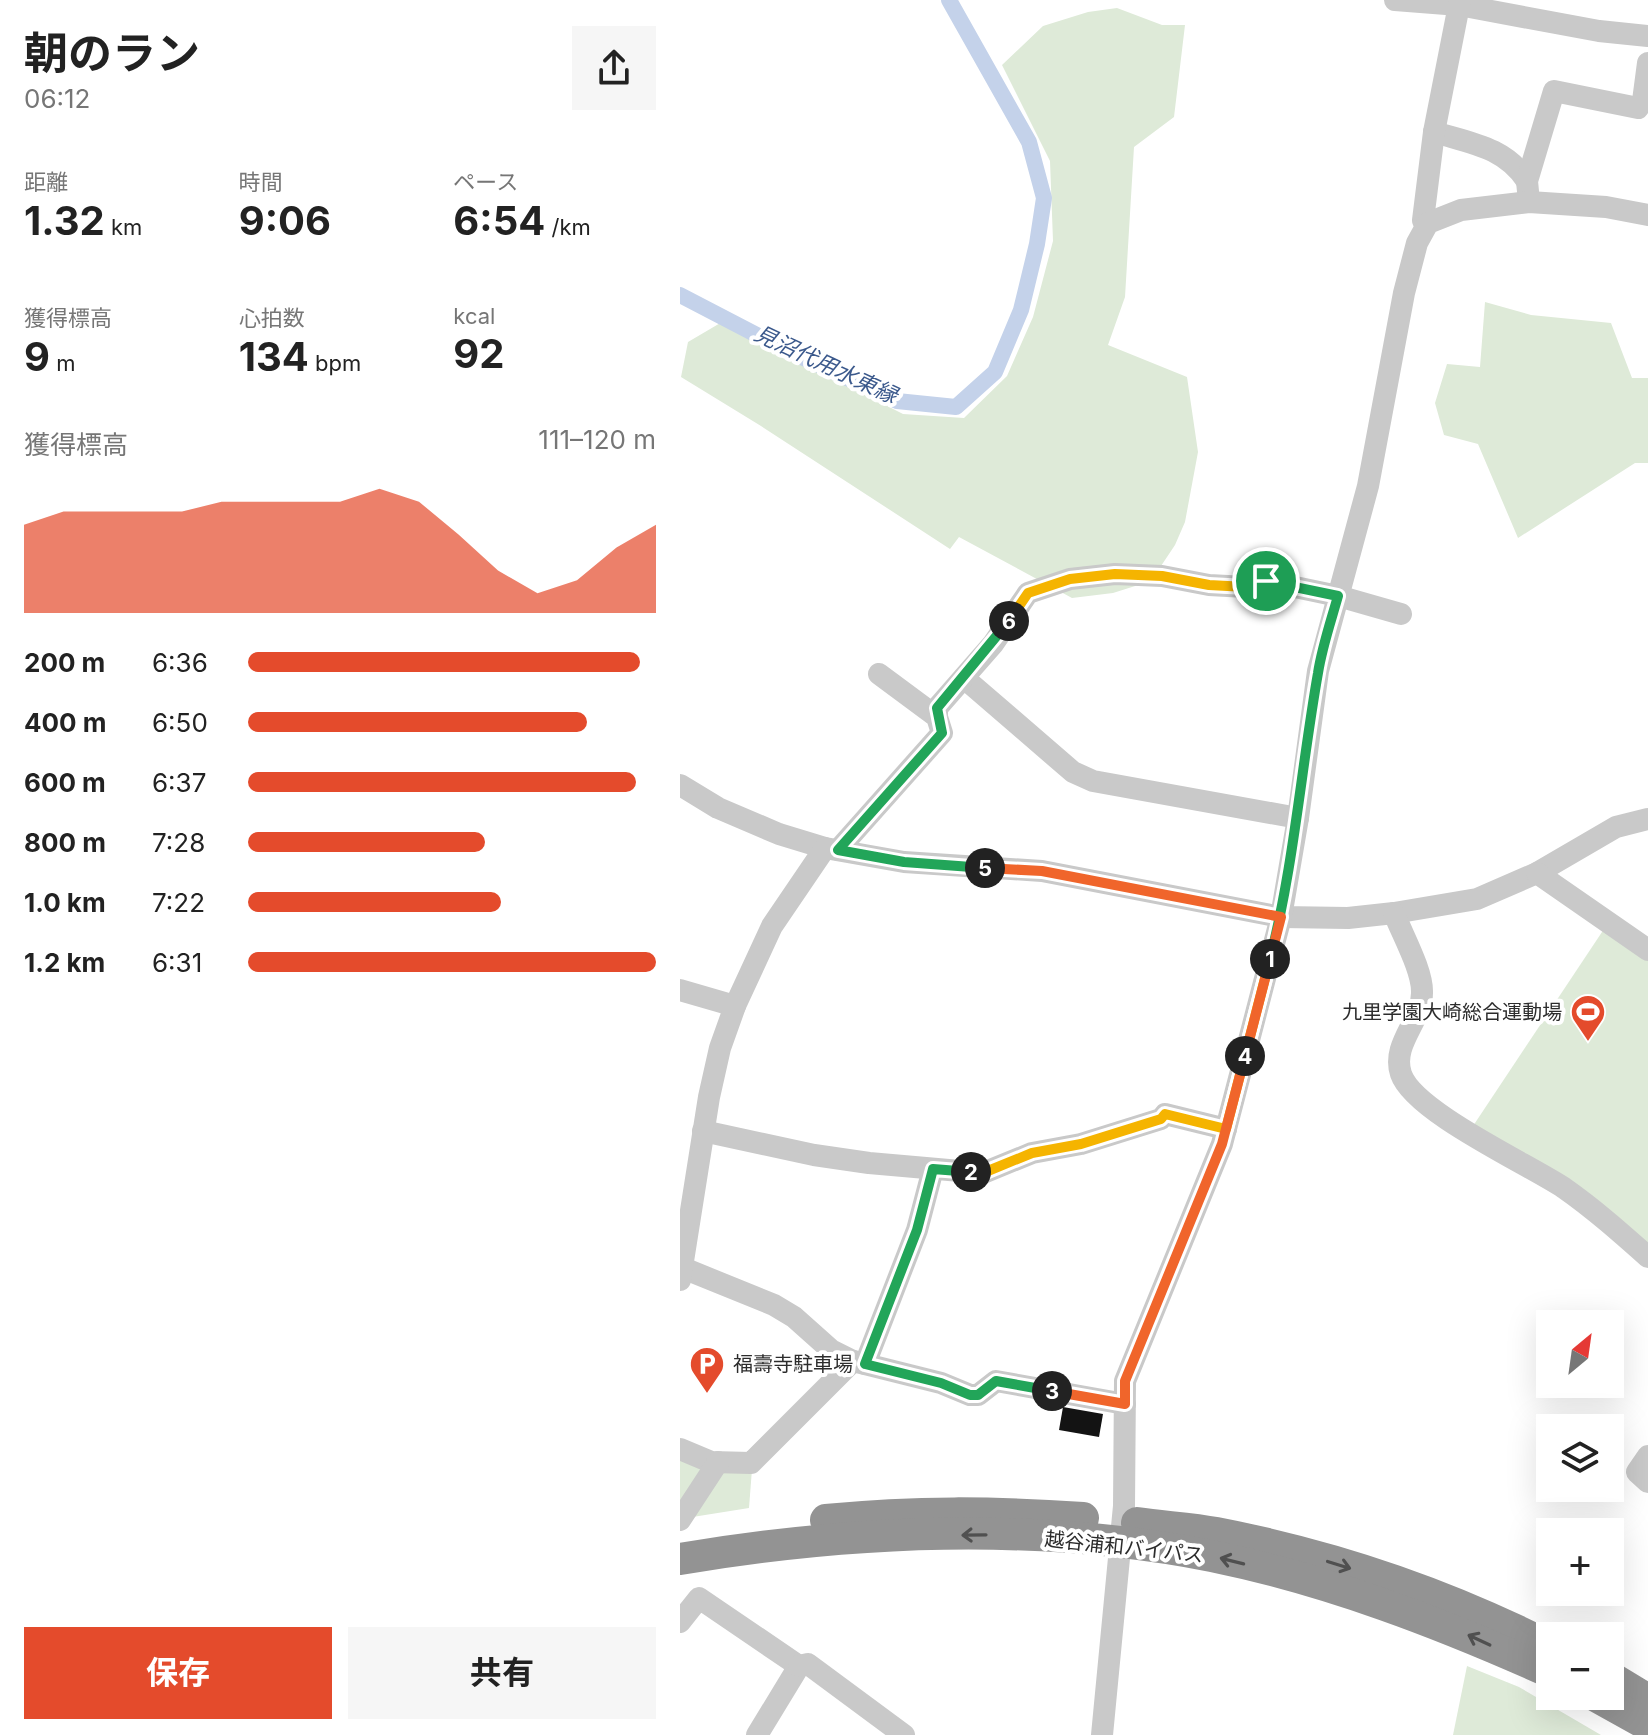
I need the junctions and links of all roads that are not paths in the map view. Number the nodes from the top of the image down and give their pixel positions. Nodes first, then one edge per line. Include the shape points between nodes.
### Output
1 (1395, 0) edge
2 (1459, 2) edge
3 (1648, 36) edge
4 (1648, 63) edge
5 (1434, 132) junction
6 (1528, 191) junction
7 (1648, 215) edge
8 (1428, 223) junction
9 (1338, 596) junction
10 (1401, 614) dead end
11 (879, 674) dead end
12 (964, 678) junction
13 (937, 717) junction
14 (680, 785) edge
15 (1298, 818) junction
16 (1648, 819) edge
17 (831, 849) junction
18 (1537, 873) junction
19 (1394, 913) junction
20 (1281, 917) junction
21 (1648, 950) edge
22 (680, 990) edge
23 (735, 1006) junction
24 (1226, 1129) junction
25 (695, 1140) edge
26 (933, 1169) junction
27 (1648, 1257) edge
28 (682, 1275) edge
29 (859, 1362) junction
30 (1125, 1404) junction
31 (680, 1449) edge
32 (1648, 1456) edge
33 (718, 1462) junction
34 (1648, 1482) edge
35 (680, 1520) edge
36 (1121, 1532) junction
37 (680, 1540) edge
38 (680, 1559) edge
39 (680, 1622) edge
40 (1536, 1641) edge
41 (799, 1666) junction
42 (1536, 1666) edge
43 (1624, 1685) edge
44 (1648, 1700) edge
45 (1621, 1710) edge
46 (1648, 1725) edge
47 (757, 1735) edge
48 (904, 1735) edge
49 (1102, 1735) edge

1 - 2 street
2 - 3 street
2 - 5 street
4 - 6 street via 1638,108 1554,91
5 - 6 street via 1500,152 1519,168
5 - 8 street via 1423,220
6 - 7 street
6 - 8 street
8 - 9 street via 1404,293 1368,486
9 - 10 street
9 - 12 street via 1266,581 1246,587 1162,576 1070,579 1028,593
9 - 15 street via 1318,671
11 - 13 street
12 - 13 street via 937,708
12 - 15 street via 1073,772 1093,781
13 - 17 street via 942,733
14 - 17 street via 779,834
15 - 20 street
16 - 18 street via 1616,827
17 - 20 street via 904,862 1042,871
17 - 23 street via 777,917
18 - 19 street via 1477,899
18 - 21 street
19 - 20 street
19 - 27 street via 1422,993 1400,1056 1401,1074 1411,1089 1467,1133 1562,1187
20 - 24 street
22 - 23 street
23 - 25 street
24 - 26 street via 1165,1114 983,1173
24 - 30 street via 1125,1381
25 - 26 street
25 - 28 street
26 - 29 street via 917,1230
28 - 29 street via 774,1305 831,1350
29 - 30 street via 970,1395 996,1381
29 - 33 street via 751,1463
30 - 36 street
31 - 33 street
32 - 34 street via 1637,1472
33 - 35 street
36 - 37 highway, 越谷浦和バイパス via 990,1511 892,1513
36 -> 38 highway, 越谷浦和バイパス via 803,1542
36 -> 40 highway, 越谷浦和バイパス via 1212,1533 1304,1554 1472,1611
42 -> 36 highway, 越谷浦和バイパス via 1396,1608
36 - 49 street
39 - 41 street via 699,1598
41 - 47 street
41 - 48 street via 808,1664
43 - 44 highway
45 - 46 highway

